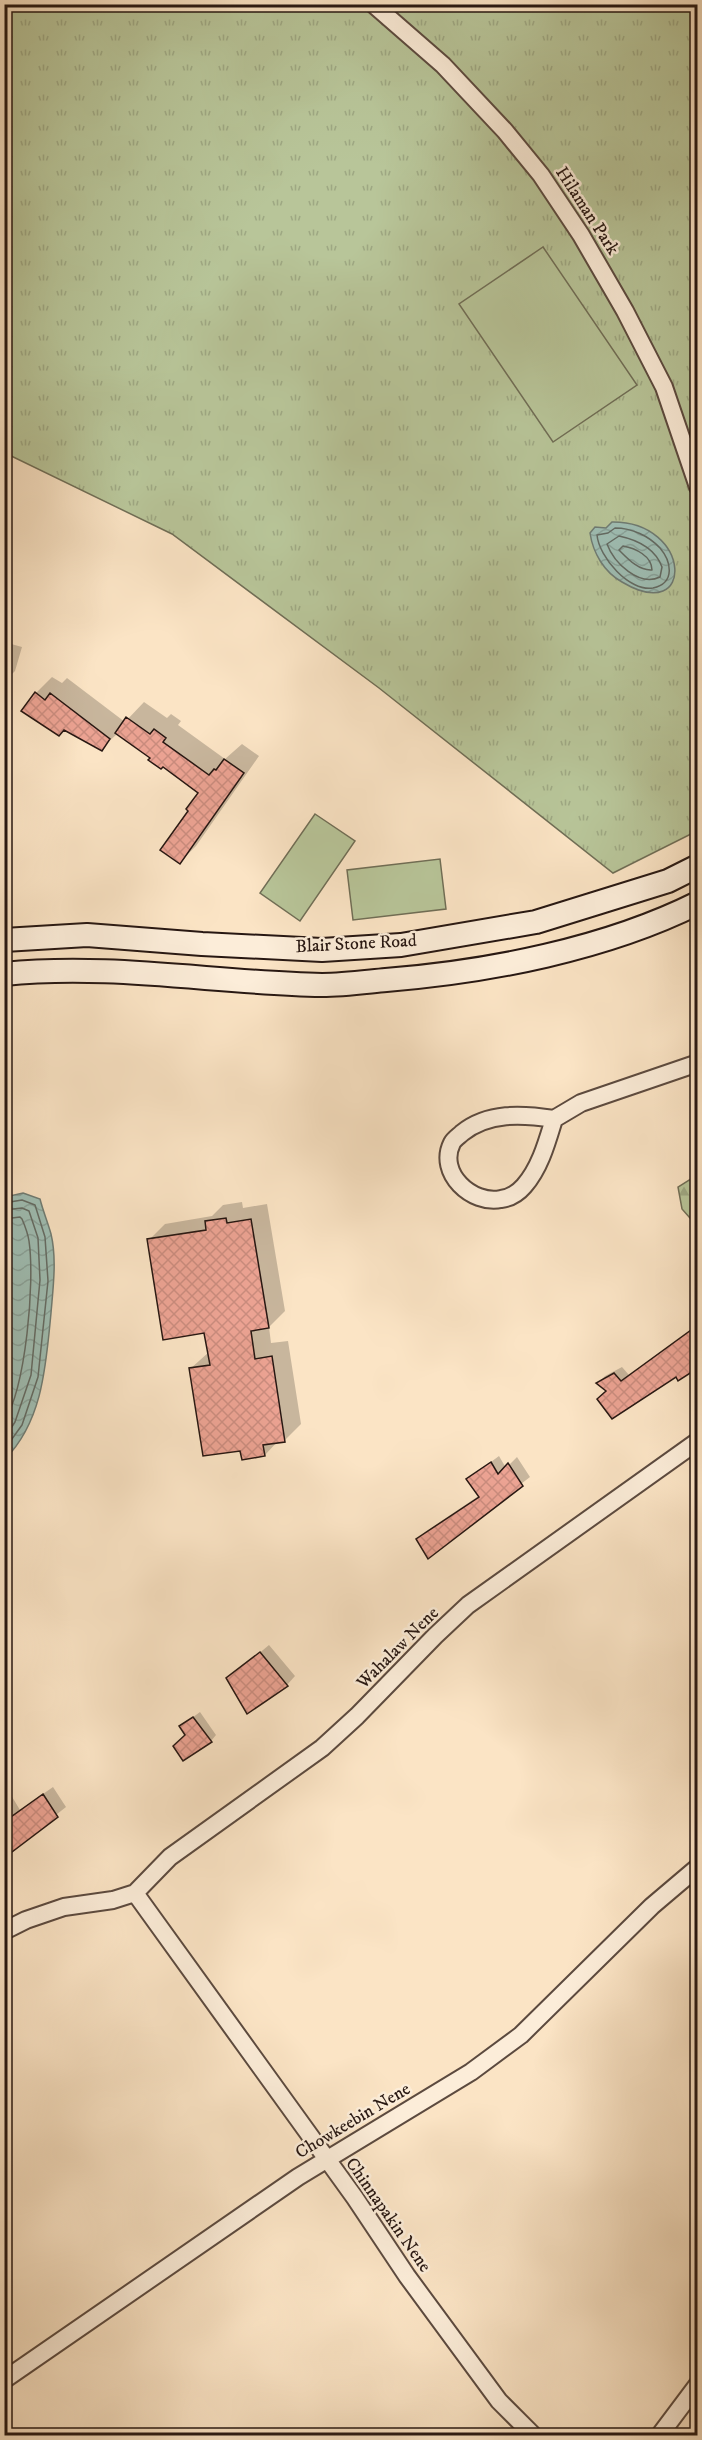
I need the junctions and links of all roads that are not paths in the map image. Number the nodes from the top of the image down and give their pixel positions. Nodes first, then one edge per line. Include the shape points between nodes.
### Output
1 (373, 4) edge
2 (698, 487) edge
3 (698, 866) edge
4 (698, 903) edge
5 (4, 940) edge
6 (322, 950) junction
7 (4, 974) edge
8 (325, 985) junction
9 (698, 1063) edge
10 (554, 1119) junction
11 (698, 1442) edge
12 (698, 1867) edge
13 (135, 1893) junction
14 (6, 1934) edge
15 (327, 2161) junction
16 (4, 2380) edge
17 (698, 2384) edge
18 (534, 2436) edge
19 (659, 2436) edge

1 - 2 street, Hilaman Park via 443,65 505,131 568,215 664,387
3 - 6 main road, Blair Stone Road via 668,881 536,922 401,945
4 - 8 main road, Blair Stone Road via 665,920 502,965 430,977
5 - 6 main road, Blair Stone Road via 87,935
6 - 8 main road
7 - 8 main road, Blair Stone Road via 105,970
9 - 10 street via 581,1103
10 - 10 street via 535,1168 524,1187 509,1198 491,1201 476,1197 461,1187 452,1173 449,1155 453,1141 471,1126 502,1115
11 - 13 street, Wahalaw Nene via 468,1605 322,1748 170,1857
12 - 15 street, Chowkeebin Nene via 652,1906 521,2035 471,2072
13 - 14 street via 64,1907 26,1920
13 - 15 street, Chinnapakin Nene
15 - 16 street, Chowkeebin Nene via 298,2177
15 - 18 street, Chinnapakin Nene via 499,2401
17 - 19 street

